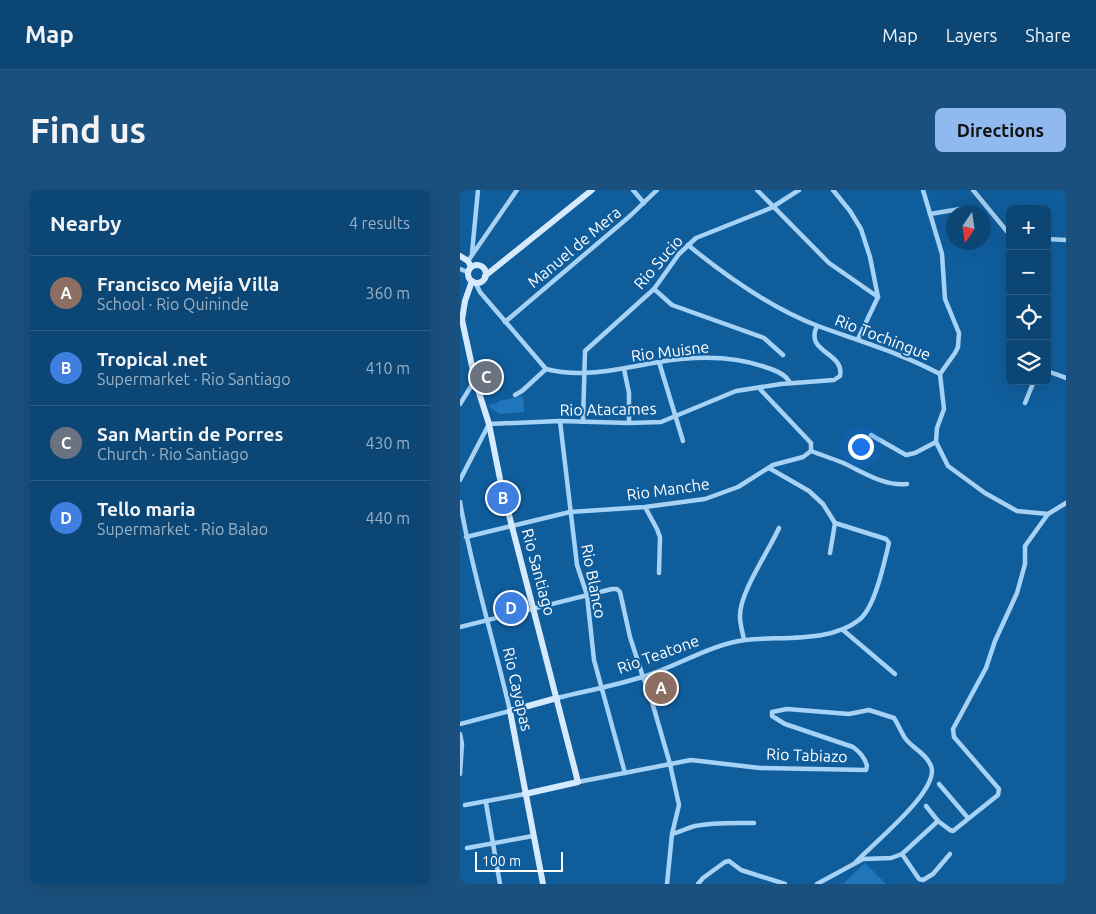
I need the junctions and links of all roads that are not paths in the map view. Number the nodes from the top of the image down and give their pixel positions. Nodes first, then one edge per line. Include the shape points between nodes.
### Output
1 (478, 190) edge
2 (517, 190) edge
3 (592, 190) edge
4 (633, 190) edge
5 (657, 190) edge
6 (757, 190) edge
7 (799, 190) edge
8 (833, 190) edge
9 (923, 190) edge
10 (973, 190) edge
11 (644, 203) junction
12 (773, 206) junction
13 (946, 211) edge
14 (930, 214) junction
15 (1006, 230) edge
16 (1051, 239) edge
17 (1066, 240) edge
18 (688, 245) junction
19 (460, 256) edge
20 (470, 264) junction
21 (460, 270) edge
22 (485, 276) junction
23 (474, 282) junction
24 (654, 289) junction
25 (878, 297) junction
26 (461, 322) edge
27 (505, 322) junction
28 (817, 326) junction
29 (858, 339) junction
30 (463, 341) edge
31 (783, 355) dead end
32 (659, 362) junction
33 (546, 369) junction
34 (624, 369) junction
35 (1051, 372) edge
36 (583, 373) junction
37 (940, 374) junction
38 (1066, 378) edge
39 (475, 380) junction
40 (790, 383) junction
41 (1032, 385) edge
42 (759, 388) junction
43 (515, 394) dead end
44 (1025, 403) dead end
45 (460, 404) edge
46 (676, 416) junction
47 (560, 421) junction
48 (583, 422) junction
49 (629, 423) junction
50 (489, 424) junction
51 (871, 435) dead end
52 (684, 442) dead end
53 (936, 442) junction
54 (811, 451) junction
55 (769, 468) junction
56 (460, 480) edge
57 (907, 484) dead end
58 (460, 502) edge
59 (1066, 503) edge
60 (645, 507) junction
61 (570, 512) junction
62 (1048, 514) junction
63 (835, 523) junction
64 (512, 526) junction
65 (779, 528) dead end
66 (466, 537) junction
67 (830, 553) dead end
68 (658, 573) dead end
69 (587, 595) junction
70 (534, 608) junction
71 (487, 620) junction
72 (460, 627) edge
73 (843, 630) junction
74 (744, 640) junction
75 (895, 674) dead end
76 (643, 677) junction
77 (601, 687) junction
78 (557, 698) junction
79 (510, 711) junction
80 (460, 724) edge
81 (460, 734) edge
82 (670, 764) junction
83 (625, 773) junction
84 (460, 774) edge
85 (578, 782) junction
86 (939, 784) dead end
87 (525, 794) junction
88 (486, 802) junction
89 (465, 806) dead end
90 (926, 806) dead end
91 (968, 818) junction
92 (938, 821) junction
93 (754, 822) dead end
94 (672, 834) junction
95 (534, 836) junction
96 (492, 844) junction
97 (467, 848) dead end
98 (902, 854) junction
99 (950, 854) dead end
100 (856, 862) junction
101 (500, 884) edge
102 (543, 884) edge
103 (667, 884) edge
104 (698, 884) edge
105 (785, 884) edge
106 (817, 884) edge

1 - 20 street
2 - 20 street
3 - 22 street
4 - 11 street
5 - 11 street, Manuel de Mera
6 - 12 street
7 - 12 street, Rio Sucio
8 - 25 street via 861,229
9 - 14 street
10 - 15 street
11 - 27 street, Manuel de Mera
12 - 18 street, Rio Sucio via 702,234
12 - 25 street via 829,264
13 - 14 street
14 - 37 street via 942,254 945,299 960,333 958,347
16 - 17 street
18 - 24 street, Rio Sucio
18 - 28 street, Rio Tochingue via 733,279
19 - 20 street
20 - 21 street
20 - 22 street via 481,266
20 - 23 street via 468,276
22 - 23 street
23 - 26 street, Rio Santiago via 465,301
23 - 27 street
24 - 31 street via 672,305 764,338
24 - 36 street, Rio Sucio via 585,351
25 - 29 street
26 - 30 street, Rio Santiago
27 - 33 street
28 - 29 street, Rio Tochingue
28 - 40 street, Rio Atacames via 816,341 839,364 840,376 830,381
29 - 37 street, Rio Tochingue
30 - 39 street, Rio Santiago
32 - 34 street, Rio Muisne
32 - 40 street, Rio Muisne via 724,357 768,368 784,375
32 - 46 street
33 - 36 street, Rio Muisne
33 - 43 street
34 - 36 street, Rio Muisne
34 - 49 street via 629,393
35 - 38 street
36 - 48 street, Rio Sucio
37 - 53 street, Rio Tochingue via 944,408
39 - 45 street
39 - 50 street, Rio Santiago
40 - 42 street, Rio Atacames
41 - 44 street
42 - 46 street, Rio Atacames via 736,391
42 - 54 street via 808,439
46 - 49 street, Rio Atacames via 661,422
46 - 52 street
47 - 48 street, Rio Atacames
47 - 50 street, Rio Atacames
47 - 61 street, Rio Blanco
48 - 49 street, Rio Atacames
50 - 56 street
50 - 64 street, Rio Santiago
51 - 53 street via 906,455
53 - 62 street via 948,466 985,493 1017,511
54 - 55 street, Rio Manche via 803,457
54 - 57 street via 893,484
55 - 60 street, Rio Manche via 738,487 705,499
55 - 63 street via 809,491 823,504
58 - 66 street, Rio Cayapas
59 - 62 street
60 - 61 street, Rio Manche
60 - 68 street via 660,537
61 - 64 street, Rio Manche
61 - 69 street, Rio Blanco via 576,565
62 - 91 street via 1025,546 1025,564 1017,593 986,668 953,728 954,737 999,789 998,795
63 - 67 street
63 - 73 street, Rio Teatone via 886,539 889,543 873,601 860,620
64 - 66 street, Rio Manche
64 - 70 street, Rio Santiago
65 - 74 street via 743,602 740,617
66 - 71 street, Rio Cayapas
69 - 70 street
69 - 76 street via 612,589 620,592
69 - 77 street, Rio Blanco via 594,660
70 - 71 street
70 - 78 street, Rio Santiago
71 - 72 street
71 - 79 street, Rio Cayapas
73 - 74 street, Rio Teatone via 809,636
73 - 75 street
74 - 76 street, Rio Teatone via 720,646
76 - 77 street, Rio Teatone
76 - 82 street
77 - 78 street, Rio Teatone
77 - 83 street, Rio Blanco
78 - 79 street, Rio Teatone
78 - 85 street, Rio Santiago
79 - 80 street, Rio Teatone
79 - 87 street, Rio Cayapas
81 - 84 street
82 - 83 street, Rio Tabiazo
82 - 94 street via 679,805
82 - 100 street, Rio Tabiazo via 700,760 760,768 866,770 866,762 853,747 785,724 772,716 772,712 782,709 849,714 869,710 894,718 906,738 920,750 932,768 932,774 928,785 904,816
83 - 85 street, Rio Tabiazo
85 - 87 street, Rio Tabiazo
86 - 91 street
87 - 88 street, Rio Tabiazo
87 - 95 street, Rio Cayapas
88 - 89 street, Rio Tabiazo
88 - 96 street
90 - 92 street
91 - 92 street via 953,831
92 - 98 street
93 - 94 street via 711,824
94 - 103 street
95 - 96 street
95 - 102 street, Rio Cayapas
96 - 97 street
96 - 101 street
98 - 99 street via 923,880 933,874
98 - 100 street
100 - 106 street
104 - 105 street via 728,861 741,870

